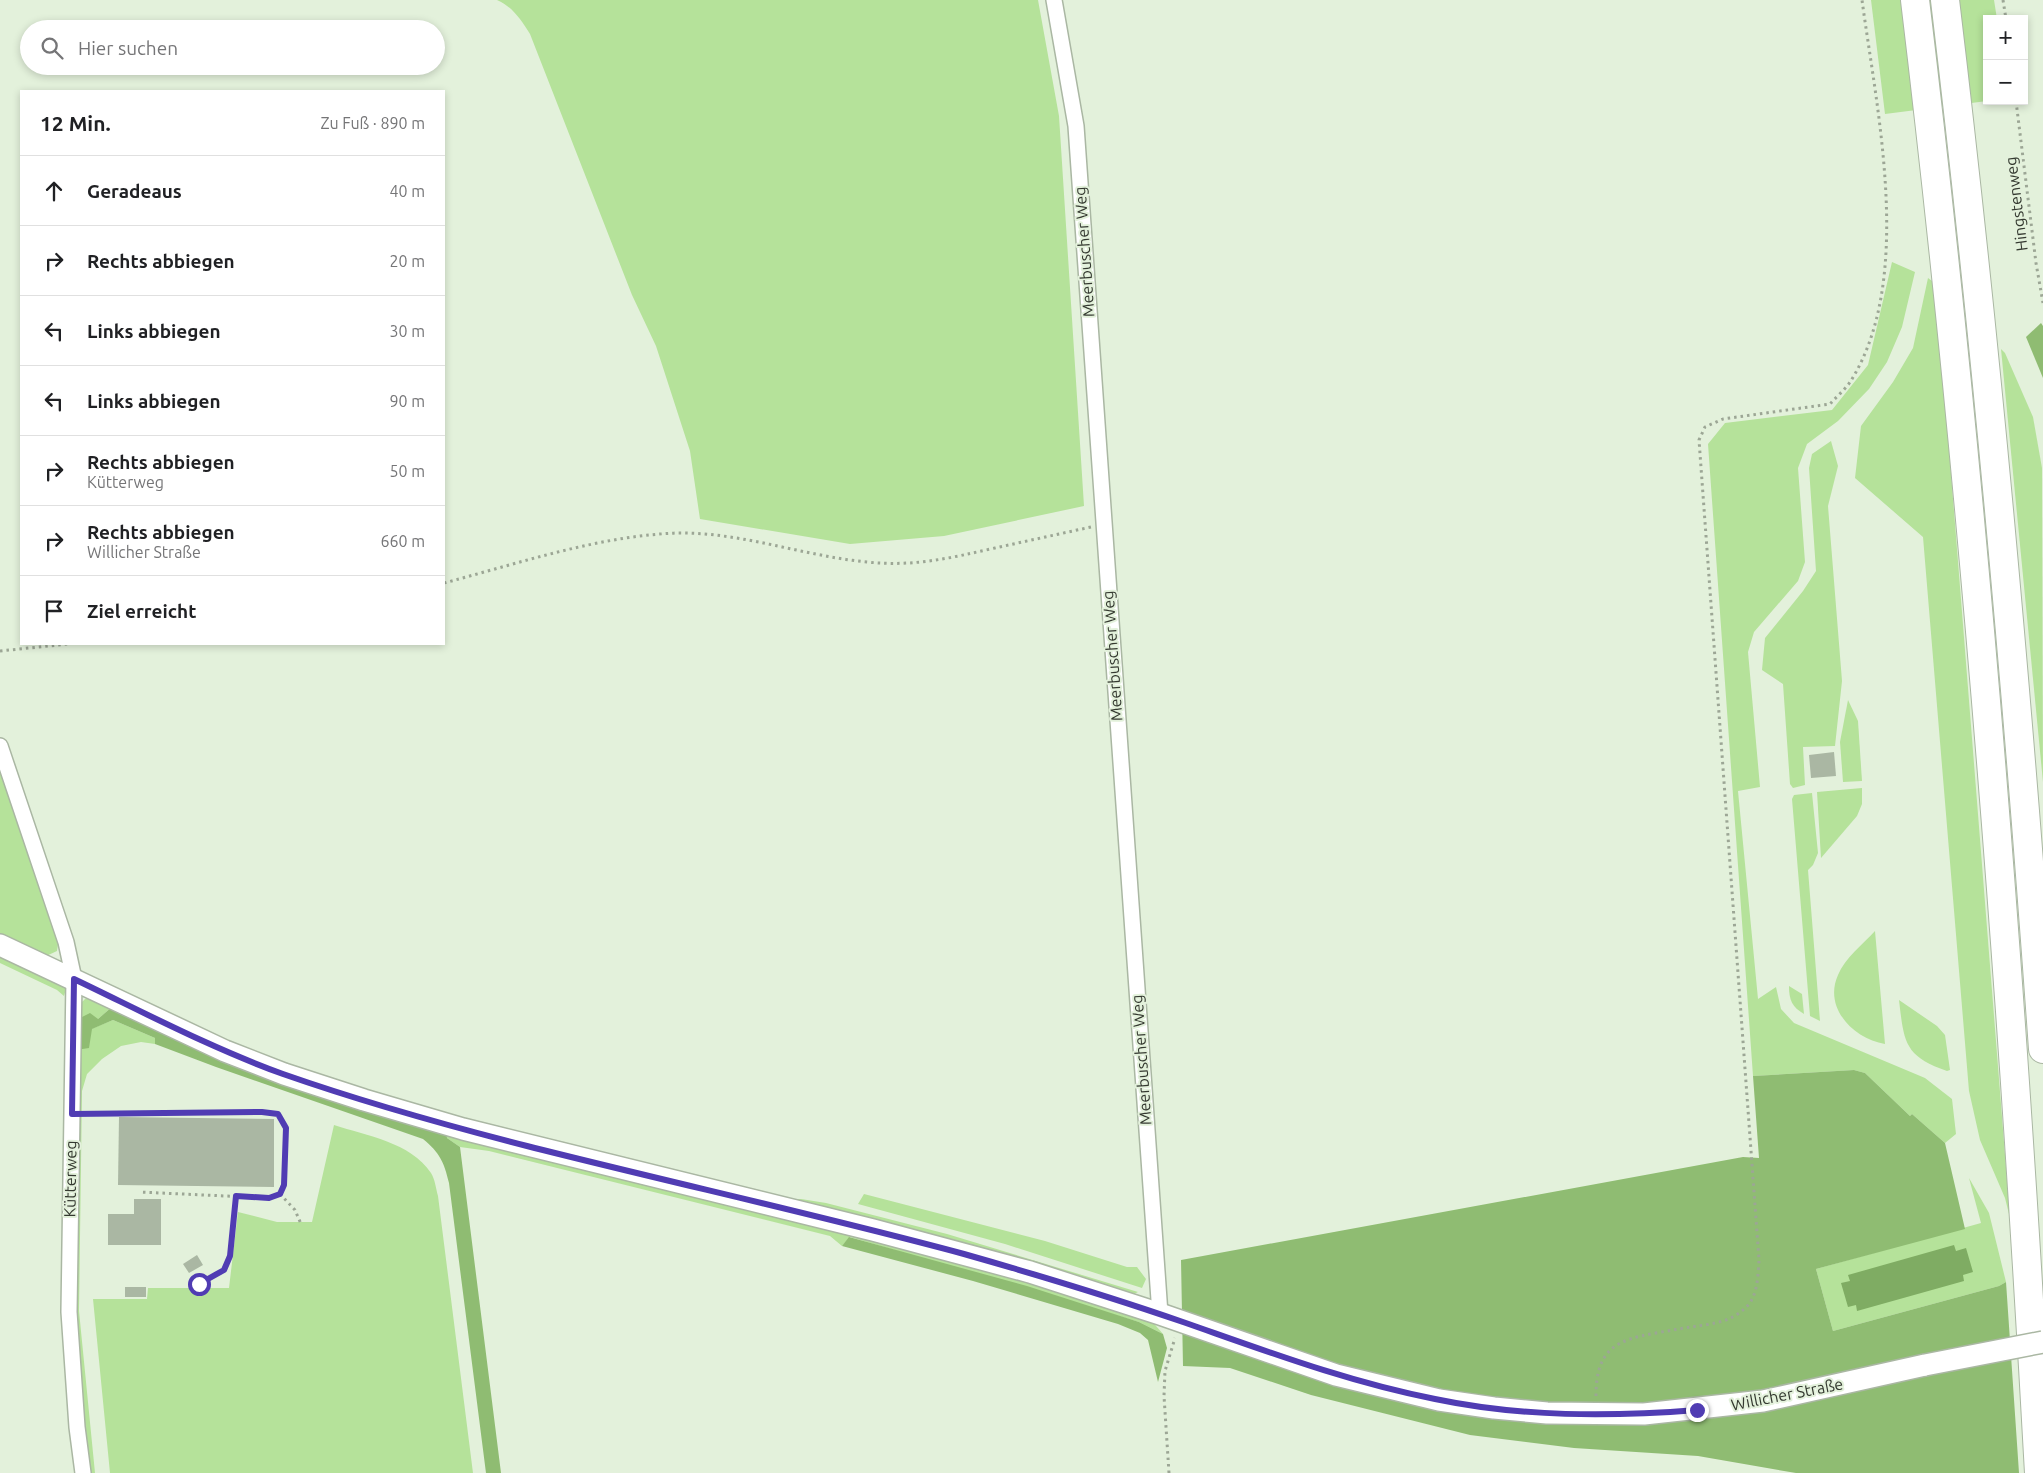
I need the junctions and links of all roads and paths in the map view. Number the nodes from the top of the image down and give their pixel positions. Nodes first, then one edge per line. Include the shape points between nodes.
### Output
1 (1054, 0) edge
2 (1862, 0) edge
3 (1915, 0) edge
4 (1945, 0) edge
5 (2004, 0) edge
6 (2006, 15) edge
7 (2016, 105) edge
8 (2043, 303) edge
9 (1103, 524) junction
10 (445, 583) edge
11 (58, 645) edge
12 (0, 651) edge
13 (0, 746) edge
14 (0, 945) edge
15 (74, 979) junction
16 (2043, 1049) edge
17 (72, 1114) junction
18 (139, 1192) dead end
19 (280, 1194) junction
20 (236, 1196) junction
21 (301, 1224) dead end
22 (199, 1284) dead end
23 (1160, 1314) junction
24 (1180, 1321) junction
25 (2043, 1342) edge
26 (1597, 1415) junction
27 (83, 1473) edge
28 (1169, 1473) edge
29 (2039, 1473) edge

1 - 9 street, Meerbuscher Weg via 1076,126
2 - 26 path via 1884,168 1887,234 1878,314 1865,355 1851,380 1830,404 1723,419 1705,427 1699,440 1759,1260 1758,1284 1750,1302 1726,1321 1617,1343 1603,1358 1596,1379
3 - 29 highway via 1950,308 1984,664 2019,1130
4 - 16 highway via 1998,494
5 - 6 path
7 - 8 path, Hingstenweg
9 - 10 path via 910,564 867,562 736,538 678,533 641,536 586,546
9 - 23 street, Meerbuscher Weg
11 - 12 path
13 - 15 street, Kütterweg via 66,942
14 - 15 street, Willicher Straße
15 - 17 street, Kütterweg
15 - 23 street, Willicher Straße via 225,1052 364,1100 530,1146 950,1250
17 - 19 path via 278,1114 286,1128 284,1185
17 - 27 street, Kütterweg via 69,1312
18 - 20 path
19 - 20 path via 269,1198
19 - 21 path via 295,1210
20 - 22 path via 230,1256 224,1270
23 - 24 street, Willicher Straße
24 - 26 street, Willicher Straße via 1383,1388 1494,1408
24 - 28 path via 1164,1371
25 - 26 street, Willicher Straße, bridge via 1763,1402 1662,1413

